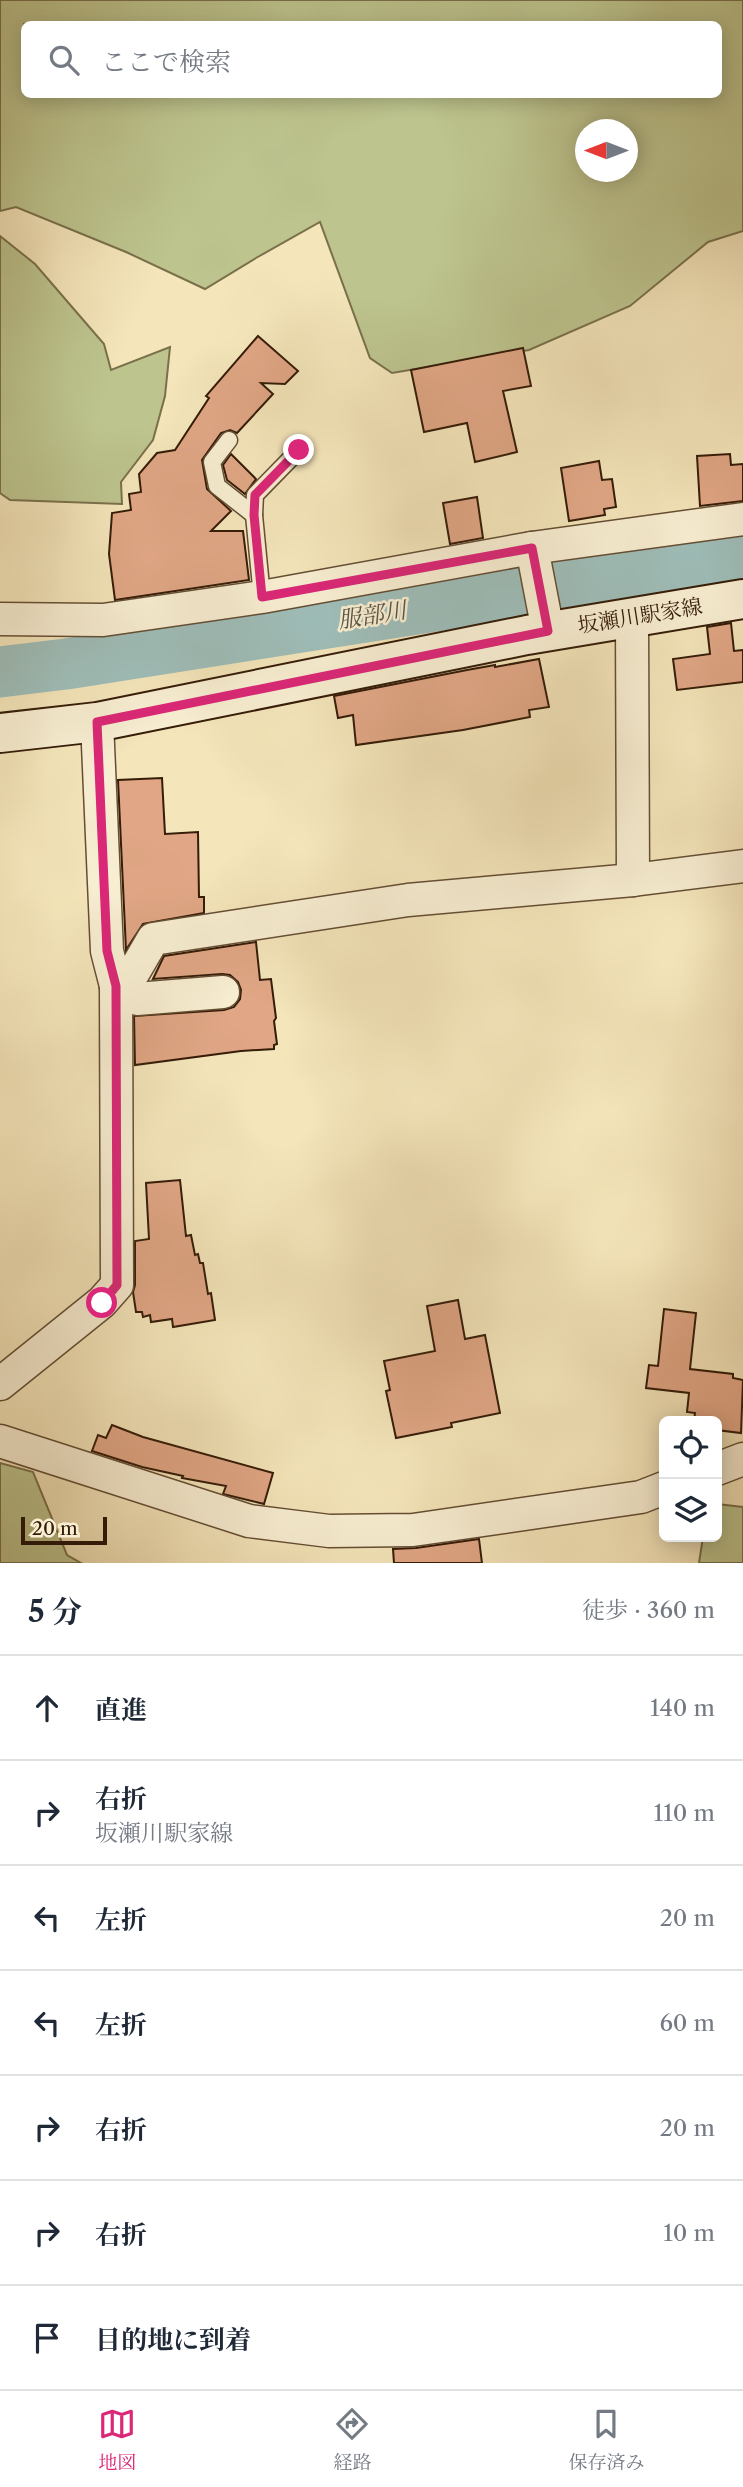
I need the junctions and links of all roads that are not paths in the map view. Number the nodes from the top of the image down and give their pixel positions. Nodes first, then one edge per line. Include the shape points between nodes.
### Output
1 (229, 440) dead end
2 (299, 450) dead end
3 (254, 515) junction
4 (743, 519) edge
5 (532, 548) junction
6 (262, 597) junction
7 (743, 599) edge
8 (632, 618) junction
9 (0, 619) edge
10 (546, 622) junction
11 (97, 722) junction
12 (0, 733) edge
13 (743, 866) edge
14 (633, 880) junction
15 (116, 986) junction
16 (223, 992) dead end
17 (0, 1384) edge
18 (0, 1441) edge
19 (743, 1459) edge
20 (722, 1467) edge
21 (659, 1491) edge

1 - 3 lane via 212,462 217,486
2 - 3 lane via 255,495
3 - 6 lane
4 - 5 street
5 - 6 street
5 - 10 street
6 - 9 street via 103,620
7 - 8 main road, 坂瀬川駅家線
8 - 10 main road, 坂瀬川駅家線
8 - 14 street
10 - 11 main road, 坂瀬川駅家線
11 - 12 main road, 坂瀬川駅家線
11 - 15 street via 107,951
13 - 14 street
14 - 15 street via 408,900 153,939 128,982
15 - 16 street via 137,999
15 - 17 street via 117,1285 102,1303
18 - 21 street via 249,1521 329,1531 413,1530
19 - 20 street

